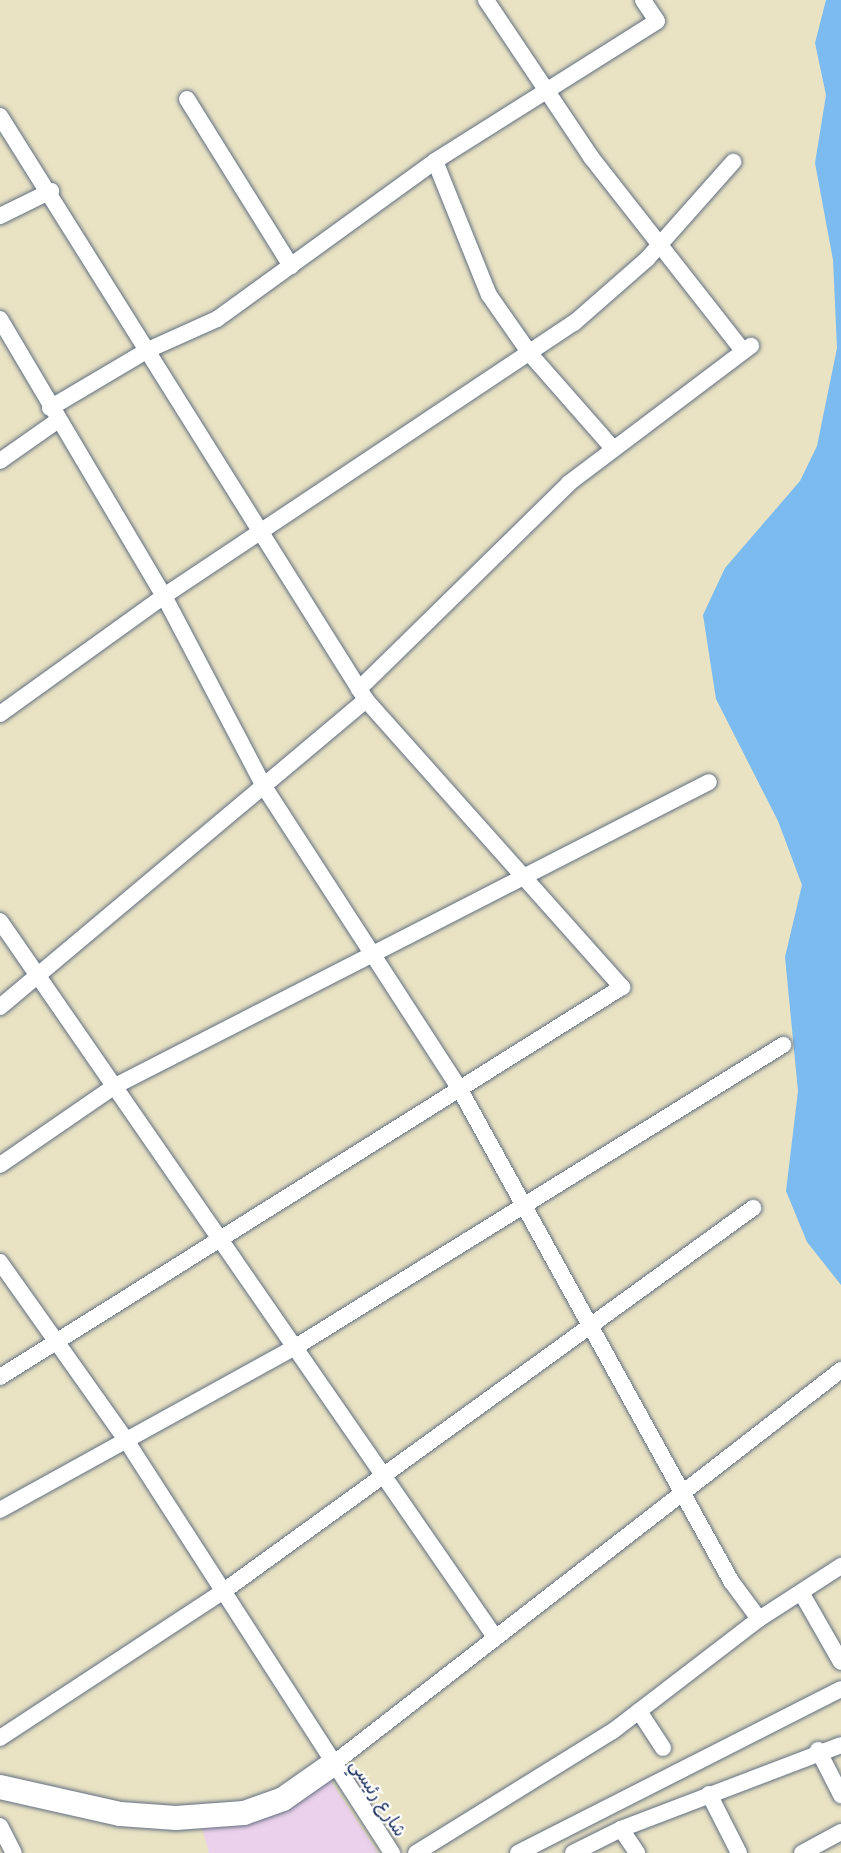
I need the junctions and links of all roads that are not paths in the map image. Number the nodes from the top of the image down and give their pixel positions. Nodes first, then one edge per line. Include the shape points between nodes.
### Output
1 (486, 0) edge
2 (643, 0) edge
3 (545, 90) junction
4 (187, 99) dead end
5 (0, 116) edge
6 (435, 161) junction
7 (733, 162) dead end
8 (51, 191) junction
9 (0, 216) edge
10 (660, 243) junction
11 (291, 266) junction
12 (0, 319) edge
13 (148, 350) junction
14 (531, 355) junction
15 (54, 415) junction
16 (611, 446) junction
17 (0, 460) edge
18 (260, 535) junction
19 (164, 597) junction
20 (362, 695) junction
21 (0, 714) edge
22 (709, 782) dead end
23 (265, 788) junction
24 (525, 873) junction
25 (0, 921) edge
26 (376, 957) junction
27 (37, 972) junction
28 (0, 1007) edge
29 (783, 1045) dead end
30 (115, 1086) junction
31 (459, 1088) junction
32 (0, 1165) edge
33 (527, 1208) junction
34 (753, 1208) dead end
35 (220, 1238) junction
36 (0, 1262) edge
37 (591, 1322) junction
38 (56, 1341) junction
39 (297, 1346) junction
40 (841, 1370) edge
41 (0, 1377) edge
42 (124, 1437) junction
43 (384, 1473) junction
44 (681, 1492) junction
45 (0, 1510) edge
46 (841, 1566) edge
47 (221, 1593) junction
48 (802, 1594) junction
49 (759, 1619) junction
50 (495, 1637) junction
51 (841, 1662) edge
52 (841, 1689) edge
53 (639, 1711) junction
54 (0, 1738) edge
55 (841, 1745) edge
56 (663, 1748) dead end
57 (818, 1750) junction
58 (333, 1764) junction
59 (0, 1787) edge
60 (709, 1794) junction
61 (841, 1794) edge
62 (0, 1826) edge
63 (621, 1829) junction
64 (841, 1832) edge
65 (578, 1852) edge
66 (14, 1853) edge
67 (392, 1853) edge
68 (416, 1853) edge
69 (518, 1853) edge
70 (637, 1853) edge
71 (739, 1853) edge
72 (802, 1853) edge

1 - 3 street
2 - 3 street via 657,21
3 - 6 street
3 - 10 street
4 - 11 street
5 - 8 street
6 - 11 street
6 - 14 street via 489,295
7 - 10 street
8 - 9 street
8 - 13 street
10 - 14 street
10 - 16 street via 747,349
11 - 13 street via 217,319
12 - 15 street
13 - 15 street
13 - 18 street
14 - 16 street
14 - 18 street
15 - 17 street
15 - 19 street
16 - 20 street
18 - 19 street
18 - 20 street
19 - 21 street
19 - 23 street
20 - 23 street
20 - 24 street
22 - 24 street
23 - 26 street
23 - 27 street
24 - 26 street
24 - 31 street via 622,987
25 - 27 street
26 - 30 street
26 - 31 street
27 - 28 street
27 - 30 street
29 - 33 street
30 - 32 street
30 - 35 street
31 - 33 street
31 - 35 street
33 - 37 street
33 - 39 street
34 - 37 street
35 - 38 street
35 - 39 street
36 - 38 street, شارع رئيسي
37 - 43 street
37 - 44 street
38 - 41 street
38 - 42 street, شارع رئيسي
39 - 42 street
39 - 43 street
40 - 44 street
42 - 45 street
42 - 47 street, شارع رئيسي
43 - 47 street
43 - 50 street
44 - 49 street
44 - 50 street
46 - 48 street
47 - 54 street
47 - 58 street, شارع رئيسي
48 - 49 street
48 - 51 street
49 - 53 street
50 - 58 street
52 - 69 street
53 - 56 street
53 - 68 street
55 - 57 street
57 - 60 street
57 - 61 street
58 - 59 street via 283,1799 244,1812 176,1818 120,1814
58 - 67 street, شارع رئيسي
60 - 63 street
60 - 71 street
62 - 66 street
63 - 65 street
63 - 70 street
64 - 72 street

